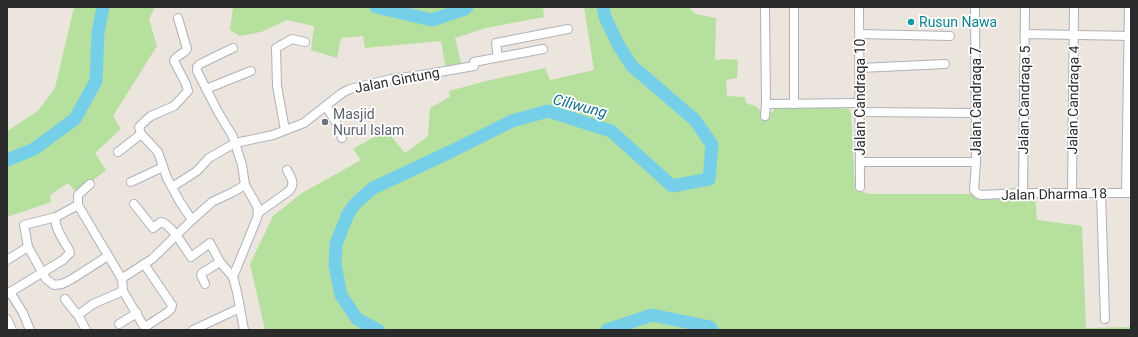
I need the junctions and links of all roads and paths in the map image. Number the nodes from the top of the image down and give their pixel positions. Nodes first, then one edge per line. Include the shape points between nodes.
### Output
1 (765, 7) edge
2 (794, 7) edge
3 (859, 7) edge
4 (975, 7) edge
5 (1025, 7) edge
6 (1074, 7) edge
7 (1129, 7) edge
8 (178, 18) dead end
9 (568, 29) dead end
10 (860, 34) junction
11 (1025, 34) junction
12 (1074, 35) junction
13 (950, 36) dead end
14 (1130, 36) edge
15 (304, 42) dead end
16 (233, 48) dead end
17 (543, 49) dead end
18 (498, 58) junction
19 (945, 64) dead end
20 (860, 68) junction
21 (251, 71) dead end
22 (206, 89) junction
23 (860, 103) junction
24 (766, 104) junction
25 (794, 104) junction
26 (326, 106) junction
27 (860, 112) junction
28 (976, 114) junction
29 (765, 116) dead end
30 (285, 130) junction
31 (141, 134) junction
32 (342, 138) dead end
33 (235, 143) junction
34 (118, 152) dead end
35 (860, 162) junction
36 (976, 162) junction
37 (163, 167) junction
38 (287, 170) dead end
39 (131, 182) dead end
40 (90, 184) dead end
41 (245, 185) junction
42 (172, 187) junction
43 (860, 187) dead end
44 (1023, 193) junction
45 (1072, 193) junction
46 (1102, 193) junction
47 (1128, 193) edge
48 (978, 194) joint
49 (134, 204) dead end
50 (78, 206) junction
51 (258, 213) junction
52 (56, 217) junction
53 (192, 220) junction
54 (176, 236) junction
55 (28, 247) junction
56 (108, 256) junction
57 (7, 260) edge
58 (220, 262) junction
59 (144, 264) junction
60 (42, 272) junction
61 (233, 277) junction
62 (122, 279) junction
63 (205, 284) dead end
64 (123, 291) junction
65 (9, 293) edge
66 (65, 299) dead end
67 (240, 308) junction
68 (137, 314) junction
69 (78, 315) junction
70 (7, 319) edge
71 (1105, 319) dead end
72 (119, 324) dead end
73 (145, 329) edge
74 (12, 330) edge
75 (30, 330) edge
76 (86, 330) edge
77 (193, 330) edge
78 (244, 330) edge

1 - 24 street
2 - 25 street
3 - 10 street, Jalan Candraqa 10
4 - 28 street, Jalan Candraqa 7
5 - 11 street, Jalan Candraqa 5
6 - 12 street, Jalan Candraqa 4
7 - 14 street
8 - 31 street via 187,49 174,61 188,90 174,106 151,116 139,125
9 - 18 street via 496,43
10 - 13 street
10 - 20 street, Jalan Candraqa 10
11 - 12 street
11 - 44 street, Jalan Candraqa 5
12 - 14 street
12 - 45 street, Jalan Candraqa 4
14 - 47 street
15 - 30 street via 292,39 276,48 277,86
16 - 22 street via 197,67
17 - 18 street, Jalan Gintung
18 - 26 street, Jalan Gintung via 474,62 474,66 391,79 356,88 342,93
19 - 20 street
20 - 23 street, Jalan Candraqa 10
21 - 22 street
22 - 33 street
23 - 25 street
23 - 27 street, Jalan Candraqa 10
24 - 25 street
24 - 29 street
26 - 30 street, Jalan Gintung via 304,123
26 - 32 street
27 - 28 street
27 - 35 street, Jalan Candraqa 10
28 - 36 street, Jalan Candraqa 7
30 - 33 street, Jalan Gintung
31 - 34 street
31 - 37 street via 158,152
33 - 41 street
33 - 42 street, Jalan Gintung via 209,158 197,171
35 - 36 street
35 - 43 street, Jalan Candraqa 10
36 - 48 street, Jalan Candraqa 7 via 974,190
37 - 39 street
37 - 42 street
38 - 51 street via 293,187
40 - 50 street via 78,195
41 - 51 street via 257,206
41 - 53 street via 212,202
42 - 53 street
44 - 45 street, Jalan Dharma 18
44 - 48 street, Jalan Dharma 18
45 - 46 street, Jalan Dharma 18
46 - 47 street, Jalan Dharma 18
46 - 71 street
49 - 54 street via 151,227 163,222
50 - 52 street
50 - 56 street
51 - 61 street
52 - 55 street via 24,226
52 - 60 street via 55,224 70,253
53 - 54 street
54 - 58 street via 191,257 210,243
54 - 59 street
55 - 57 street
55 - 60 street
56 - 60 street via 62,284 48,281
56 - 62 street
58 - 61 street
58 - 63 street via 202,273
59 - 62 street
59 - 73 street via 172,305 168,312
60 - 65 street
61 - 67 street
62 - 64 street
64 - 68 street
64 - 69 street via 93,304
65 - 75 street via 23,313
66 - 69 street
67 - 77 street
67 - 78 street
68 - 72 street
68 - 73 street
69 - 76 street
70 - 74 street

